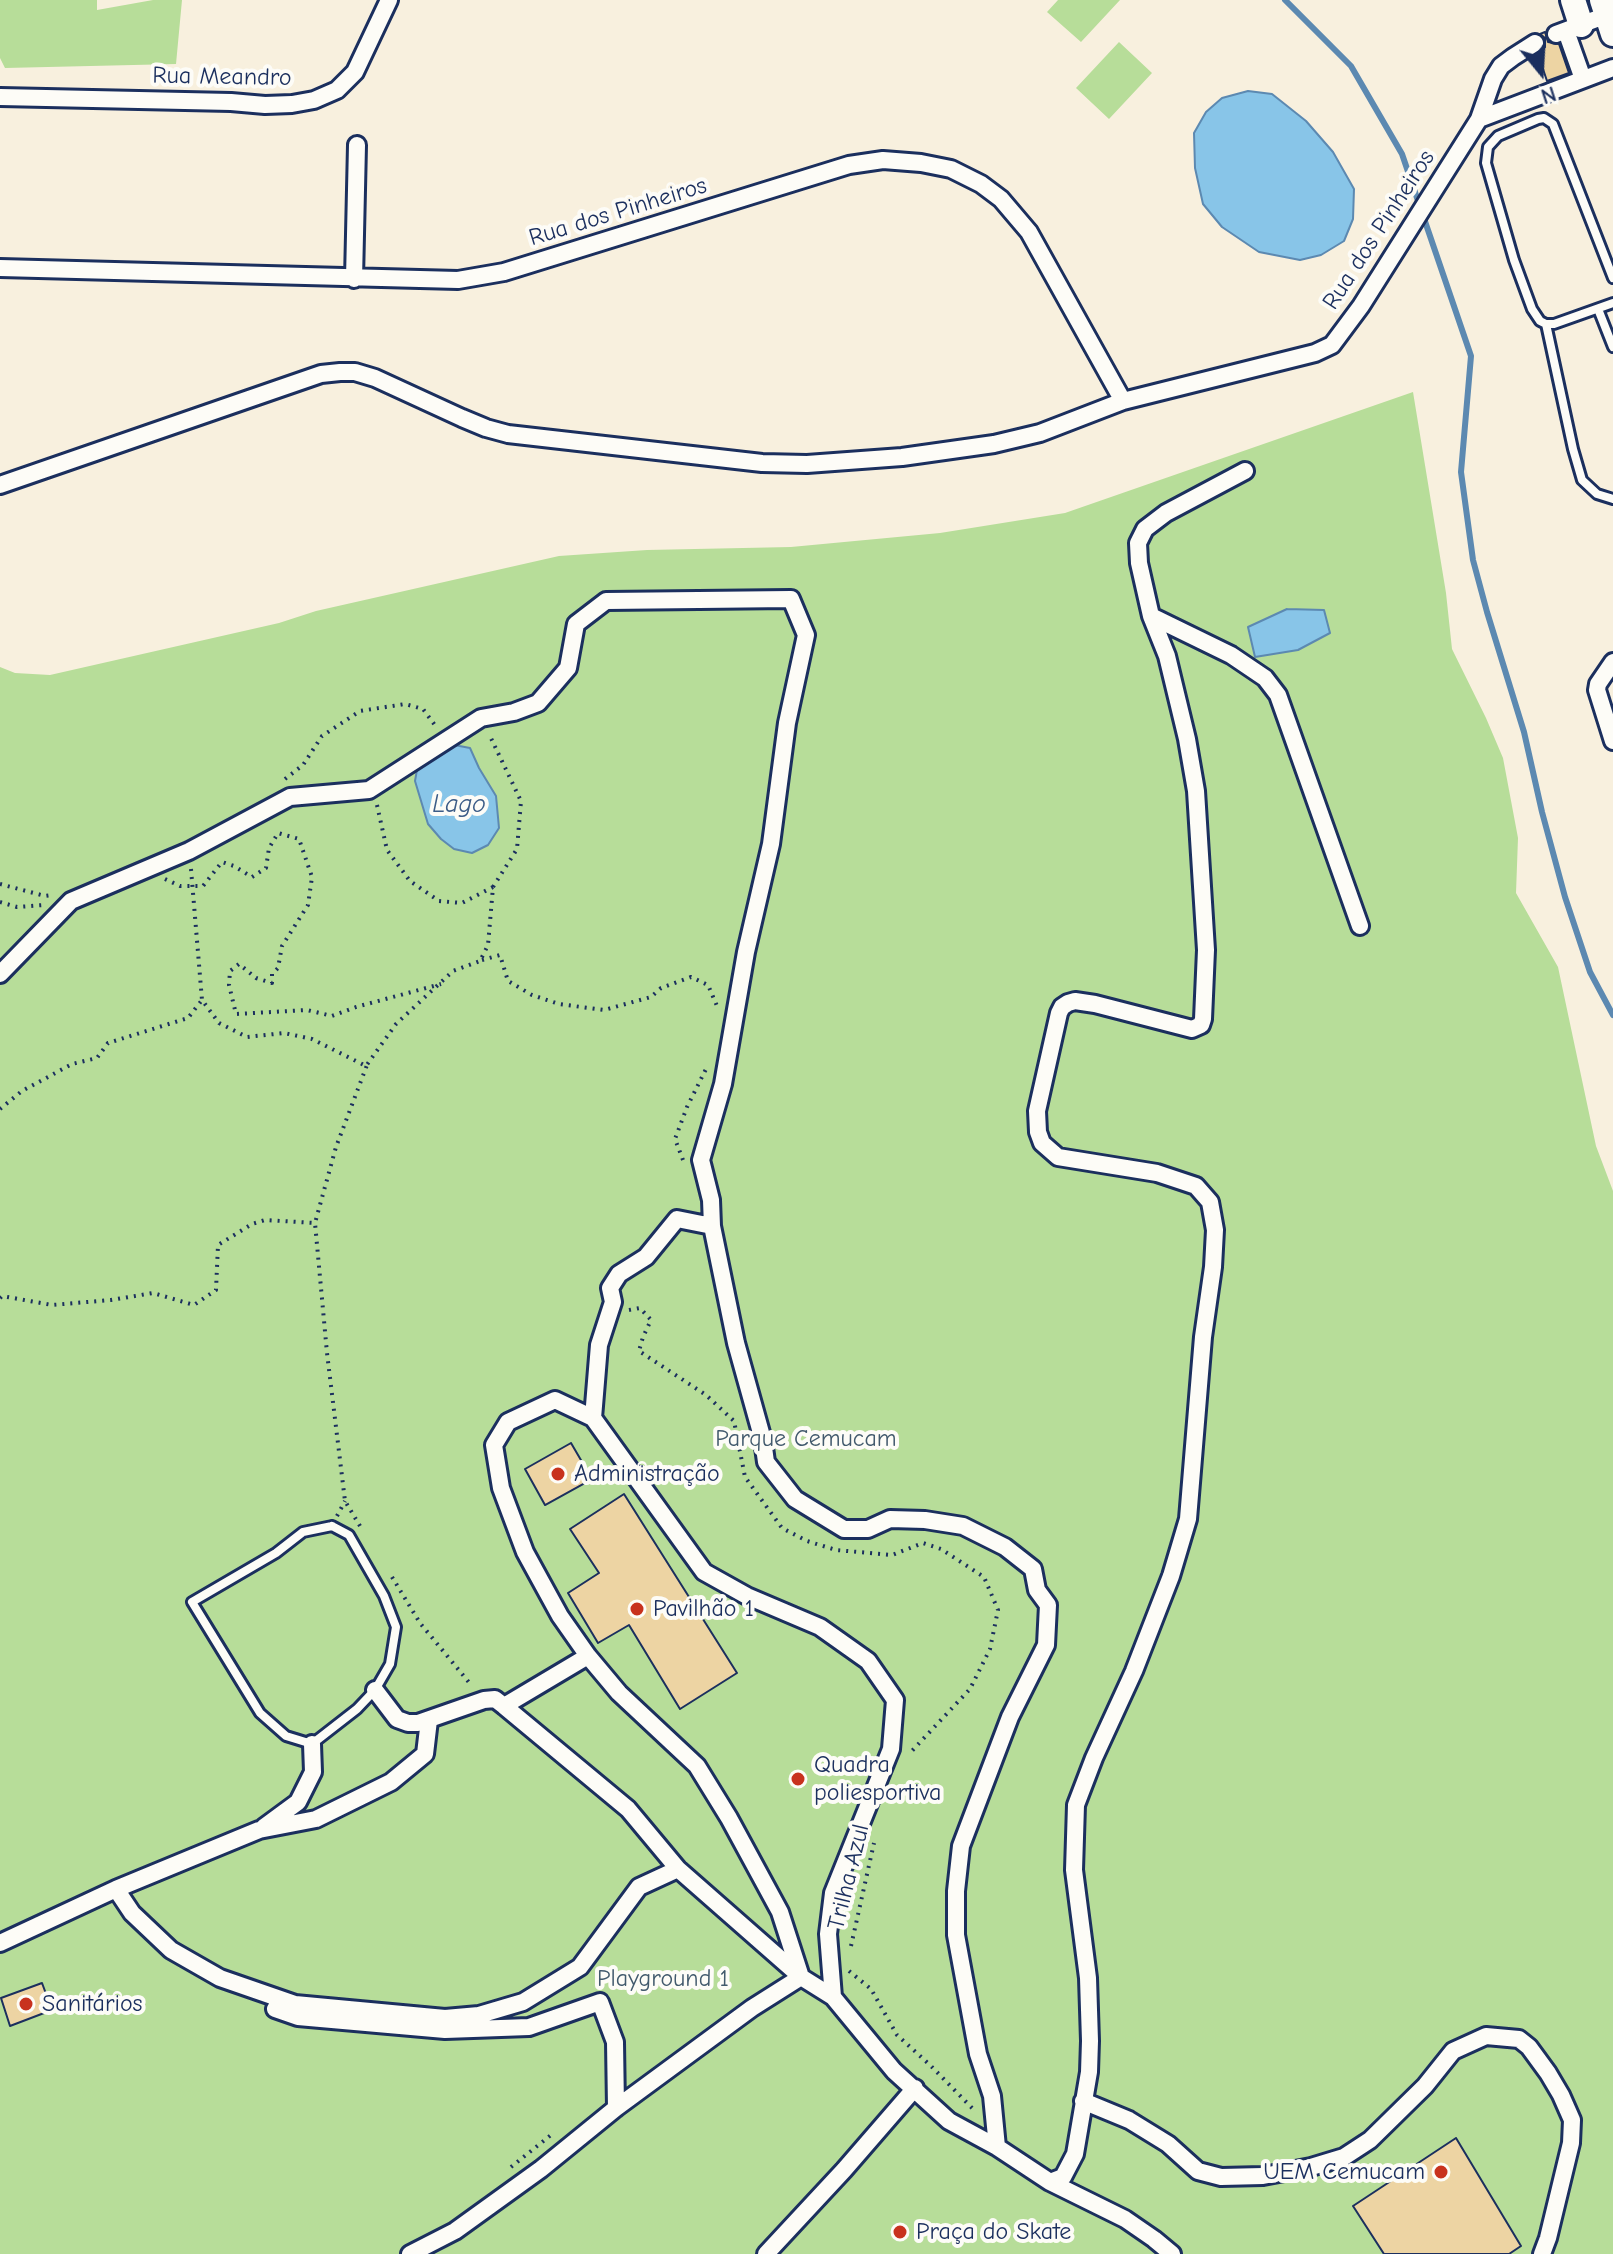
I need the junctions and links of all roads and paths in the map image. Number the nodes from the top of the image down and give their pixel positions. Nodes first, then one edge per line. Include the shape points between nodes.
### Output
1 (389, 0) edge
2 (1573, 0) edge
3 (1607, 16) edge
4 (1568, 30) junction
5 (1535, 43) dead end
6 (1613, 68) edge
7 (1583, 79) junction
8 (0, 97) edge
9 (1479, 119) junction
10 (357, 145) dead end
11 (0, 268) edge
12 (1613, 278) edge
13 (354, 279) junction
14 (1613, 303) edge
15 (1598, 309) junction
16 (1546, 324) junction
17 (1613, 347) edge
18 (1123, 401) junction
19 (1245, 471) dead end
20 (0, 485) edge
21 (1613, 499) edge
22 (1151, 616) junction
23 (1613, 662) edge
24 (481, 718) junction
25 (1613, 741) edge
26 (369, 790) junction
27 (189, 851) junction
28 (161, 878) dead end
29 (493, 887) junction
30 (0, 902) edge
31 (44, 905) dead end
32 (1360, 926) dead end
33 (480, 961) junction
34 (0, 974) edge
35 (441, 984) junction
36 (202, 1000) junction
37 (718, 1007) dead end
38 (710, 1062) dead end
39 (367, 1065) junction
40 (0, 1109) edge
41 (685, 1168) dead end
42 (315, 1223) junction
43 (712, 1226) junction
44 (0, 1298) edge
45 (613, 1302) junction
46 (593, 1418) junction
47 (361, 1528) dead end
48 (386, 1568) dead end
49 (588, 1656) junction
50 (375, 1690) junction
51 (484, 1700) junction
52 (504, 1706) junction
53 (429, 1720) junction
54 (312, 1744) junction
55 (906, 1758) dead end
56 (259, 1830) junction
57 (877, 1835) dead end
58 (678, 1869) junction
59 (116, 1889) junction
60 (0, 1943) edge
61 (851, 1946) dead end
62 (171, 1950) junction
63 (849, 1971) dead end
64 (801, 1977) junction
65 (833, 1997) junction
66 (915, 2088) junction
67 (992, 2096) junction
68 (1083, 2101) junction
69 (616, 2108) junction
70 (997, 2147) junction
71 (1050, 2182) junction
72 (1541, 2253) edge
73 (410, 2254) edge
74 (766, 2254) edge
75 (1172, 2254) edge

1 - 8 street, Rua Meandro via 355,72 337,90 314,100 265,105
2 - 4 main road
3 - 4 street
4 - 7 street
5 - 9 street, Rua dos Pinheiros via 1501,66
6 - 7 street
7 - 9 street
9 - 18 street, Rua dos Pinheiros via 1332,345
10 - 13 street
11 - 13 street, Rua dos Pinheiros
12 - 16 lane via 1553,124 1538,119 1498,136 1488,147 1486,163 1532,309
13 - 18 street, Rua dos Pinheiros via 483,277 849,165 883,160 921,163 951,169 1001,199 1029,232
14 - 15 lane
15 - 16 lane
15 - 17 lane
16 - 21 lane via 1582,480 1597,494
18 - 20 street, Rua dos Pinheiros via 1040,433 994,444 870,460 762,463 508,434 375,378 340,372 321,374
19 - 22 street via 1145,529 1138,543 1139,563
22 - 32 street via 1231,655 1265,678 1278,695
22 - 68 street via 1167,656 1196,791 1206,950 1203,1019 1192,1029 1095,1004 1075,1001 1062,1007 1045,1067 1038,1132 1058,1157 1157,1173 1196,1186 1210,1202 1215,1230 1188,1519 1134,1671 1076,1805 1074,1870 1090,2041
23 - 25 street via 1597,690
24 - 26 street
24 - 29 path via 521,801 517,849
24 - 43 street via 538,703 568,668 576,624 606,601 791,599 806,635 787,723 771,844 723,1084 701,1160
26 - 27 street via 290,797
26 - 29 path via 378,806 387,850 410,881 439,901 462,903
27 - 34 street via 71,901
27 - 36 path
28 - 35 path via 180,886 203,886 222,862 252,877 266,868 278,833 299,839 312,877 308,905 282,946 272,983 239,964 230,971 236,1014 307,1010 332,1016
29 - 33 path via 488,945
30 - 31 path
33 - 35 path via 453,971
33 - 37 path via 500,955 508,981 559,1004 604,1010 651,997 691,977 708,985
35 - 39 path via 396,1024
36 - 39 path via 219,1023 247,1037 284,1033 312,1039
36 - 40 path via 188,1018 108,1043 97,1058 72,1064
38 - 41 path via 675,1139
39 - 42 path
42 - 44 path via 265,1220 218,1245 216,1290 194,1305 153,1293 52,1305
42 - 47 path via 345,1501
43 - 45 street via 677,1219 646,1257 619,1274 610,1288
43 - 67 street via 766,1462 795,1499 844,1529 868,1529 890,1519 963,1526 1005,1547 1033,1569 1037,1590 1048,1605 1046,1645 1010,1717 961,1846 956,1935 978,2054
45 - 46 street via 599,1345
45 - 55 path via 622,1311 640,1308 651,1320 639,1351 706,1395 734,1421 745,1477 782,1528 848,1552 892,1555 923,1543 984,1577 998,1610 990,1649 970,1689
46 - 49 street via 555,1400 508,1422 494,1445 501,1488 525,1552
46 - 65 street via 704,1572 820,1627 868,1661 895,1700 891,1749 833,1893 828,1934
48 - 51 path via 420,1623
49 - 52 street
49 - 64 street via 619,1693 697,1766 780,1912
50 - 53 street via 397,1719
50 - 54 lane
50 - 54 lane via 390,1664 396,1627 349,1535 332,1526 303,1532 192,1602 260,1713 286,1736
51 - 52 street via 495,1699
51 - 53 street
52 - 58 street via 628,1809
53 - 56 street via 425,1754 391,1782 316,1819
54 - 56 street via 313,1772 298,1802
56 - 59 street
57 - 61 path, Trilha Azul
58 - 62 street via 639,1887 580,1967 523,2002 479,2015 445,2018 295,2004 220,1978
58 - 64 street
59 - 60 street
59 - 62 street via 132,1913
62 - 69 street via 216,1988 298,2017 445,2030 529,2027 600,2002 615,2042
63 - 67 path via 871,1989 897,2035 980,2117 989,2115
64 - 65 street
64 - 69 street
65 - 66 street via 894,2071
66 - 70 street via 949,2121
66 - 74 street
67 - 70 street
68 - 71 street via 1075,2154 1063,2177
68 - 72 street via 1129,2120 1198,2171 1221,2177 1263,2176 1344,2157 1370,2140 1453,2051 1486,2036 1519,2039 1548,2073 1572,2120 1571,2143
69 - 73 street via 455,2231
70 - 71 street
71 - 75 street via 1125,2219

